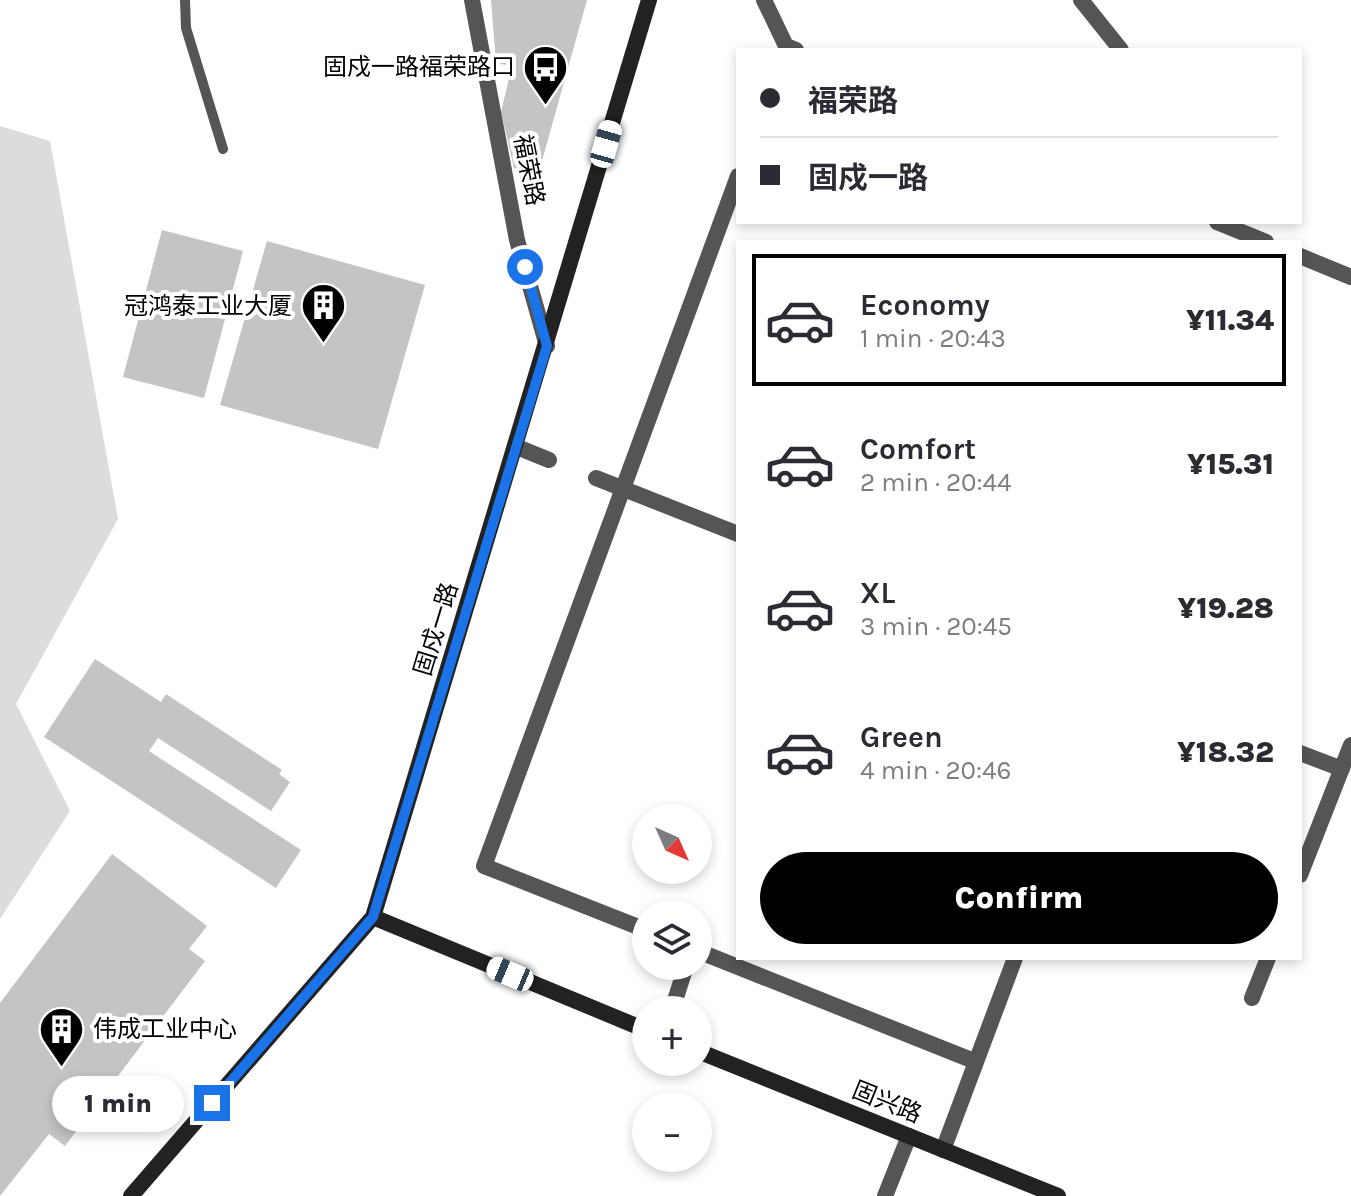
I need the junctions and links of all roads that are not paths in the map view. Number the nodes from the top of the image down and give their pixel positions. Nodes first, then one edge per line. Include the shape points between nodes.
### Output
1 (185, 0) edge
2 (472, 0) edge
3 (649, 0) edge
4 (764, 0) edge
5 (1081, 0) edge
6 (788, 48) edge
7 (1119, 48) edge
8 (223, 149) dead end
9 (736, 181) edge
10 (1222, 224) edge
11 (1261, 240) edge
12 (1302, 257) edge
13 (1351, 277) edge
14 (547, 346) junction
15 (517, 447) junction
16 (549, 460) dead end
17 (596, 478) dead end
18 (623, 489) junction
19 (736, 533) edge
20 (1351, 745) edge
21 (1302, 754) edge
22 (1342, 769) junction
23 (1302, 870) edge
24 (373, 917) junction
25 (632, 924) edge
26 (712, 957) edge
27 (1014, 960) edge
28 (1267, 960) edge
29 (1252, 998) dead end
30 (632, 1024) edge
31 (712, 1057) edge
32 (974, 1061) junction
33 (909, 1136) junction
34 (943, 1150) junction
35 (131, 1196) edge
36 (885, 1196) edge
37 (1058, 1196) edge

1 - 8 lane via 186,28
2 - 14 street, 福荣路 via 517,240
3 - 14 street, 固戍一路
4 - 6 street
5 - 7 street
9 - 18 street
10 - 11 street
12 - 13 street
14 - 15 street, 固戍一路
15 - 16 street
15 - 24 street, 固戍一路
17 - 18 street
18 - 19 street
18 - 25 street via 484,866
20 - 22 street
21 - 22 street
22 - 23 street
24 - 30 street
24 - 35 street, 固戍一路
26 - 32 street
27 - 32 street
28 - 29 street
31 - 33 street, 固兴路
32 - 34 street
33 - 34 street, 固兴路
33 - 36 street
34 - 37 street, 固兴路

